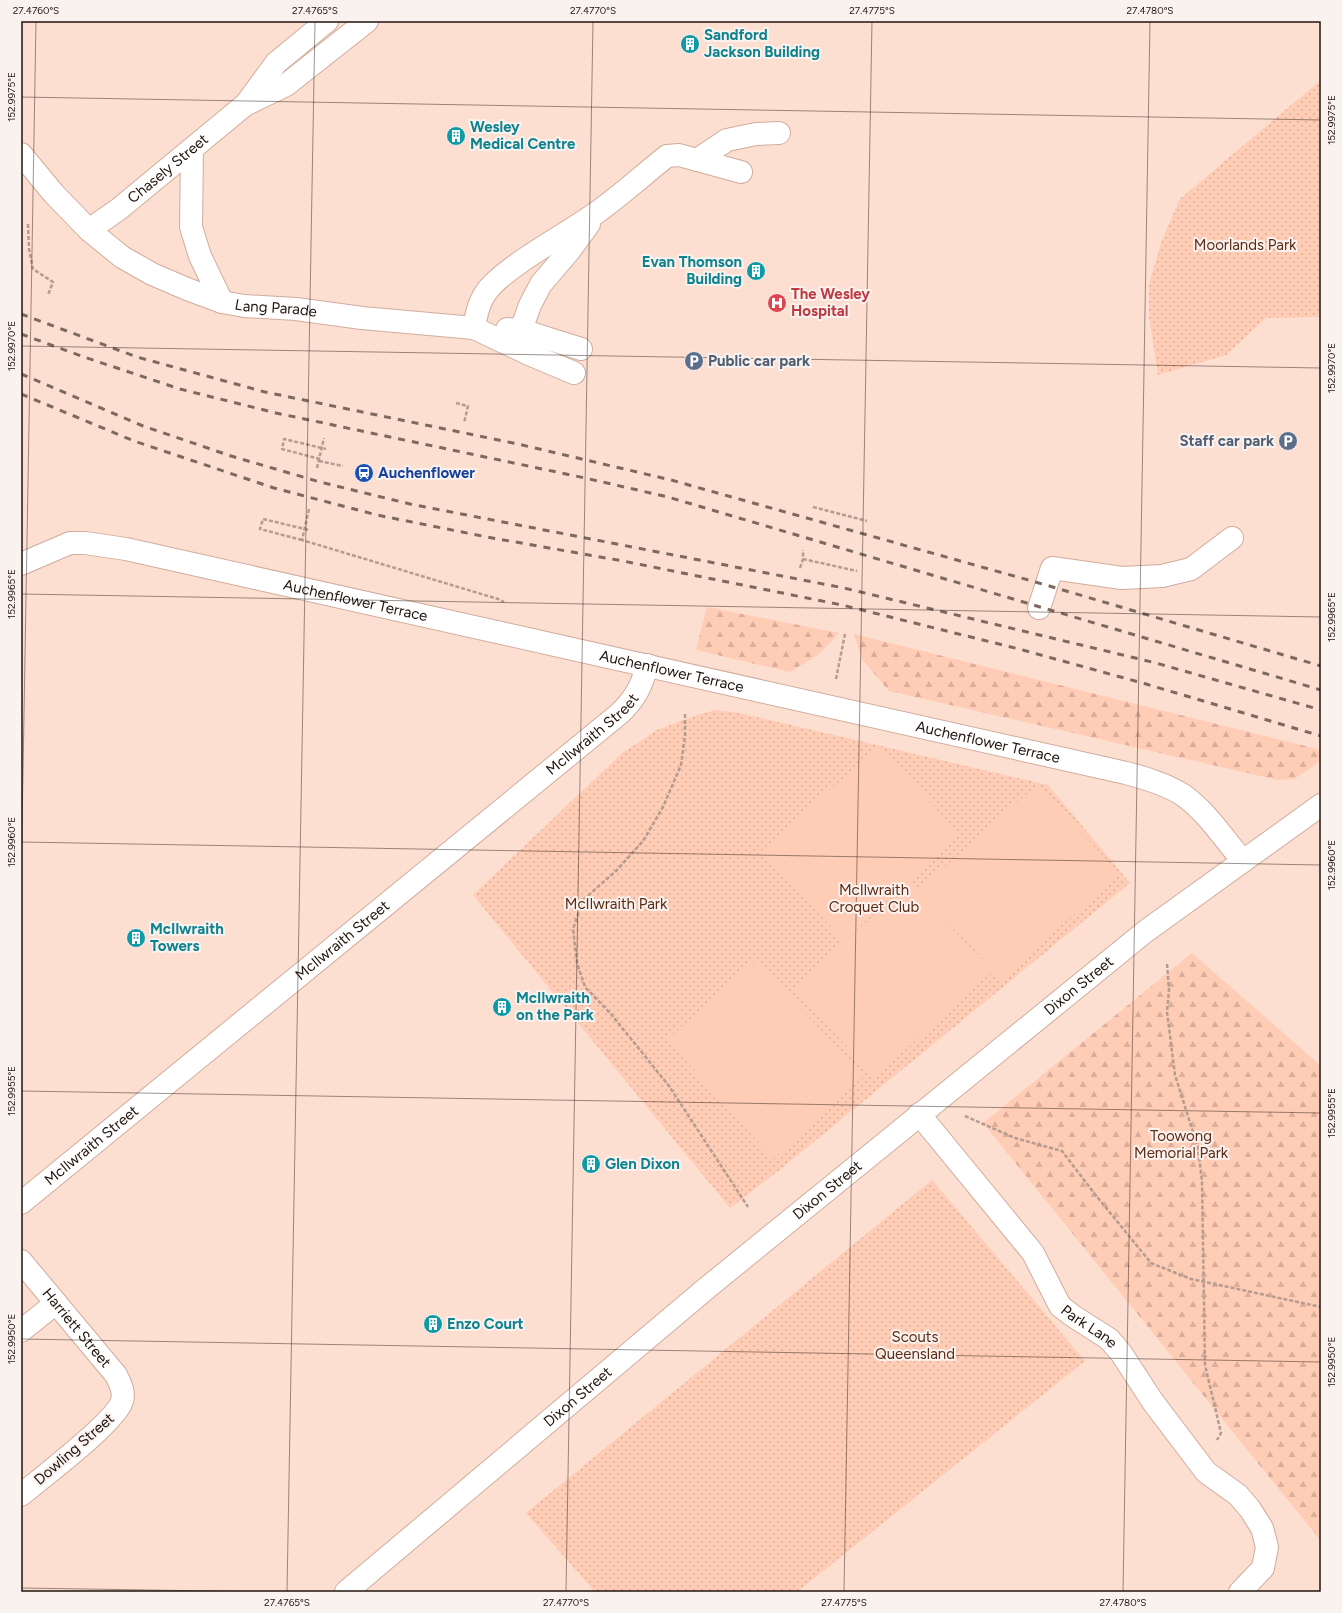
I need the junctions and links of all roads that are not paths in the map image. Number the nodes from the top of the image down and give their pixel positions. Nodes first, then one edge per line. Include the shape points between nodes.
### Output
1 (327, 21) edge
2 (367, 21) edge
3 (246, 104) junction
4 (779, 133) dead end
5 (192, 149) junction
6 (21, 154) edge
7 (697, 160) junction
8 (741, 172) dead end
9 (596, 213) junction
10 (89, 230) junction
11 (222, 302) junction
12 (474, 328) junction
13 (521, 330) junction
14 (581, 349) dead end
15 (574, 373) dead end
16 (1232, 538) dead end
17 (21, 564) edge
18 (1039, 608) dead end
19 (646, 665) junction
20 (1321, 805) edge
21 (1243, 861) junction
22 (919, 1114) junction
23 (21, 1203) edge
24 (21, 1260) edge
25 (56, 1303) junction
26 (21, 1331) edge
27 (122, 1400) joint
28 (21, 1495) edge
29 (346, 1592) edge
30 (1240, 1592) edge

1 - 3 street, Chasely Street via 276,63
2 - 3 street, Chasely Street via 286,85
3 - 5 street, Chasely Street
4 - 7 street via 756,134 727,140
5 - 10 street, Chasely Street via 119,209
5 - 11 street via 191,227 200,256
6 - 10 street, Lang Parade via 54,194
7 - 8 street
7 - 9 street via 679,155 667,156
9 - 12 street via 493,284 477,309
9 - 13 street via 570,250 541,284
10 - 11 street, Lang Parade via 122,257 152,274
11 - 12 street, Lang Parade
12 - 13 street
12 - 15 street, Lang Parade
13 - 14 street
16 - 18 street via 1191,569 1162,576 1122,578 1052,568
17 - 19 street, Auchenflower Terrace via 70,543 126,549
19 - 21 street, Auchenflower Terrace via 1155,781 1182,794 1201,810
19 - 23 street, McIlwraith Street via 644,681 639,692 619,714
20 - 21 street, Dixon Street
21 - 22 street, Dixon Street via 1146,930
22 - 29 street, Dixon Street via 702,1292
22 - 30 street, Park Lane via 1033,1254 1060,1306 1109,1339 1206,1472 1238,1494 1250,1509 1262,1528 1267,1547 1263,1568
24 - 25 street, Harriett Street
25 - 26 street
25 - 27 street, Harriett Street via 116,1375 122,1387
27 - 28 street, Dowling Street via 111,1419

